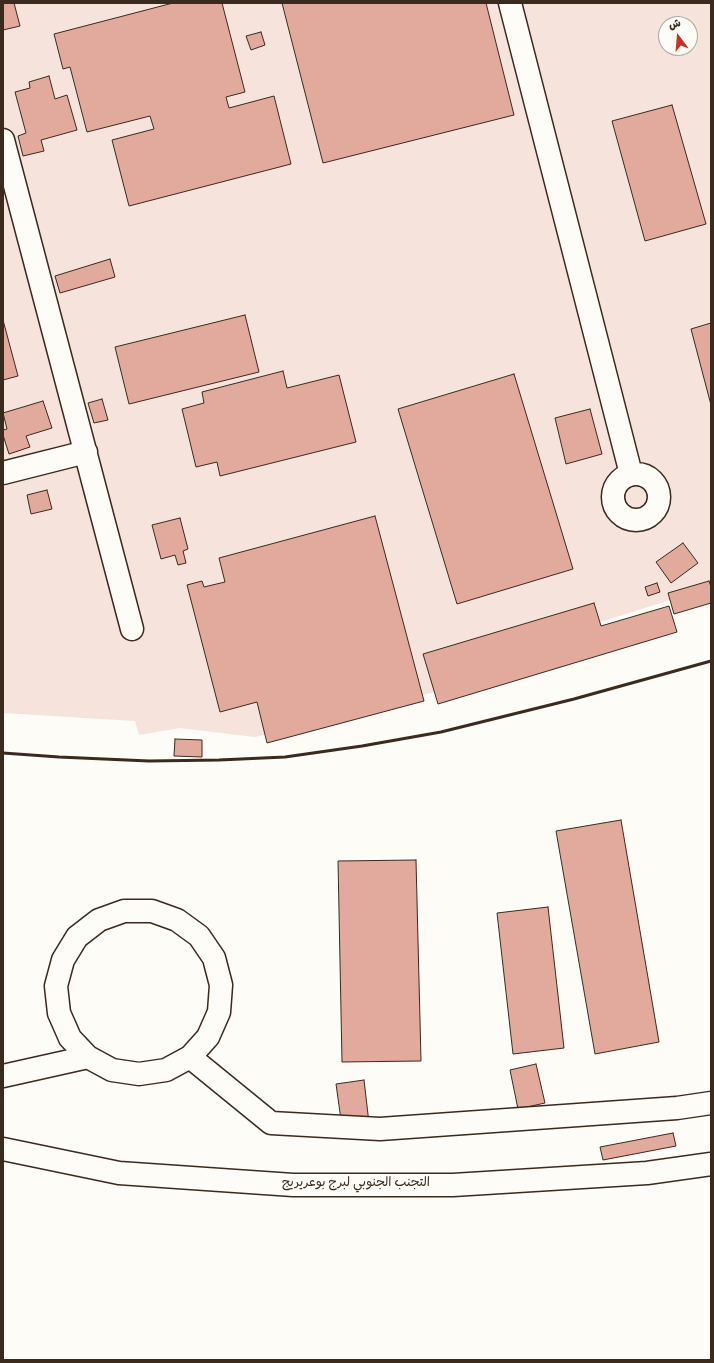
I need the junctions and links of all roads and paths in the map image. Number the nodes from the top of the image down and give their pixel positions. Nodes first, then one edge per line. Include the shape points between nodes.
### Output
1 (510, 3) edge
2 (3, 140) edge
3 (86, 452) junction
4 (3, 473) edge
5 (631, 474) dead end
6 (132, 628) dead end
7 (190, 1057) junction
8 (88, 1058) junction
9 (3, 1076) edge
10 (711, 1103) edge
11 (3, 1149) edge
12 (711, 1164) edge

1 - 5 main road
2 - 3 main road
3 - 4 main road
3 - 6 main road
7 - 8 main road via 166,1070 139,1074 112,1070
7 - 8 main road via 208,1037 219,1012 221,985 214,958 199,936 177,920 152,911 124,911 99,920 78,937 63,960 56,986 59,1013 70,1038
7 - 10 main road via 271,1123 380,1129 677,1108
8 - 9 main road
11 - 12 main road, التجنب الجنوبي لبرج بوعريريج via 119,1173 293,1185 453,1185 647,1173

